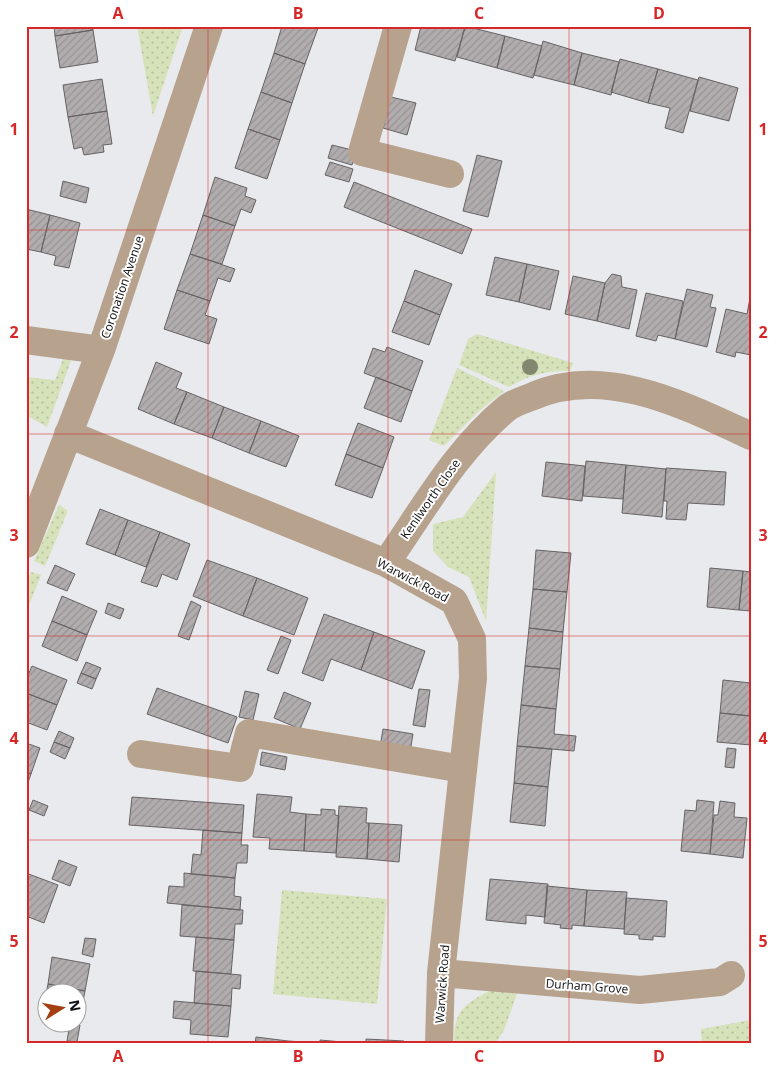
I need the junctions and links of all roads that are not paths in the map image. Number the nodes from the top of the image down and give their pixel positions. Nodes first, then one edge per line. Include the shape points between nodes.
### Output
1 (210, 26) edge
2 (398, 26) edge
3 (450, 174) dead end
4 (26, 340) edge
5 (101, 350) junction
6 (68, 434) junction
7 (751, 436) edge
8 (26, 544) edge
9 (386, 564) junction
10 (141, 754) dead end
11 (463, 769) junction
12 (441, 973) junction
13 (731, 975) dead end
14 (439, 1044) edge

1 - 5 street, Coronation Avenue
2 - 3 street via 362,152
4 - 5 street
5 - 6 street, Coronation Avenue
6 - 8 street, Coronation Avenue
6 - 9 street, Warwick Road
7 - 9 street, Kenilworth Close via 675,401 600,383 546,390 508,407 457,460
9 - 11 street, Warwick Road via 454,601 472,639 473,678
10 - 11 street via 240,768 249,733
11 - 12 street, Warwick Road
12 - 13 street, Durham Grove via 640,990 720,982
12 - 14 street, Warwick Road

